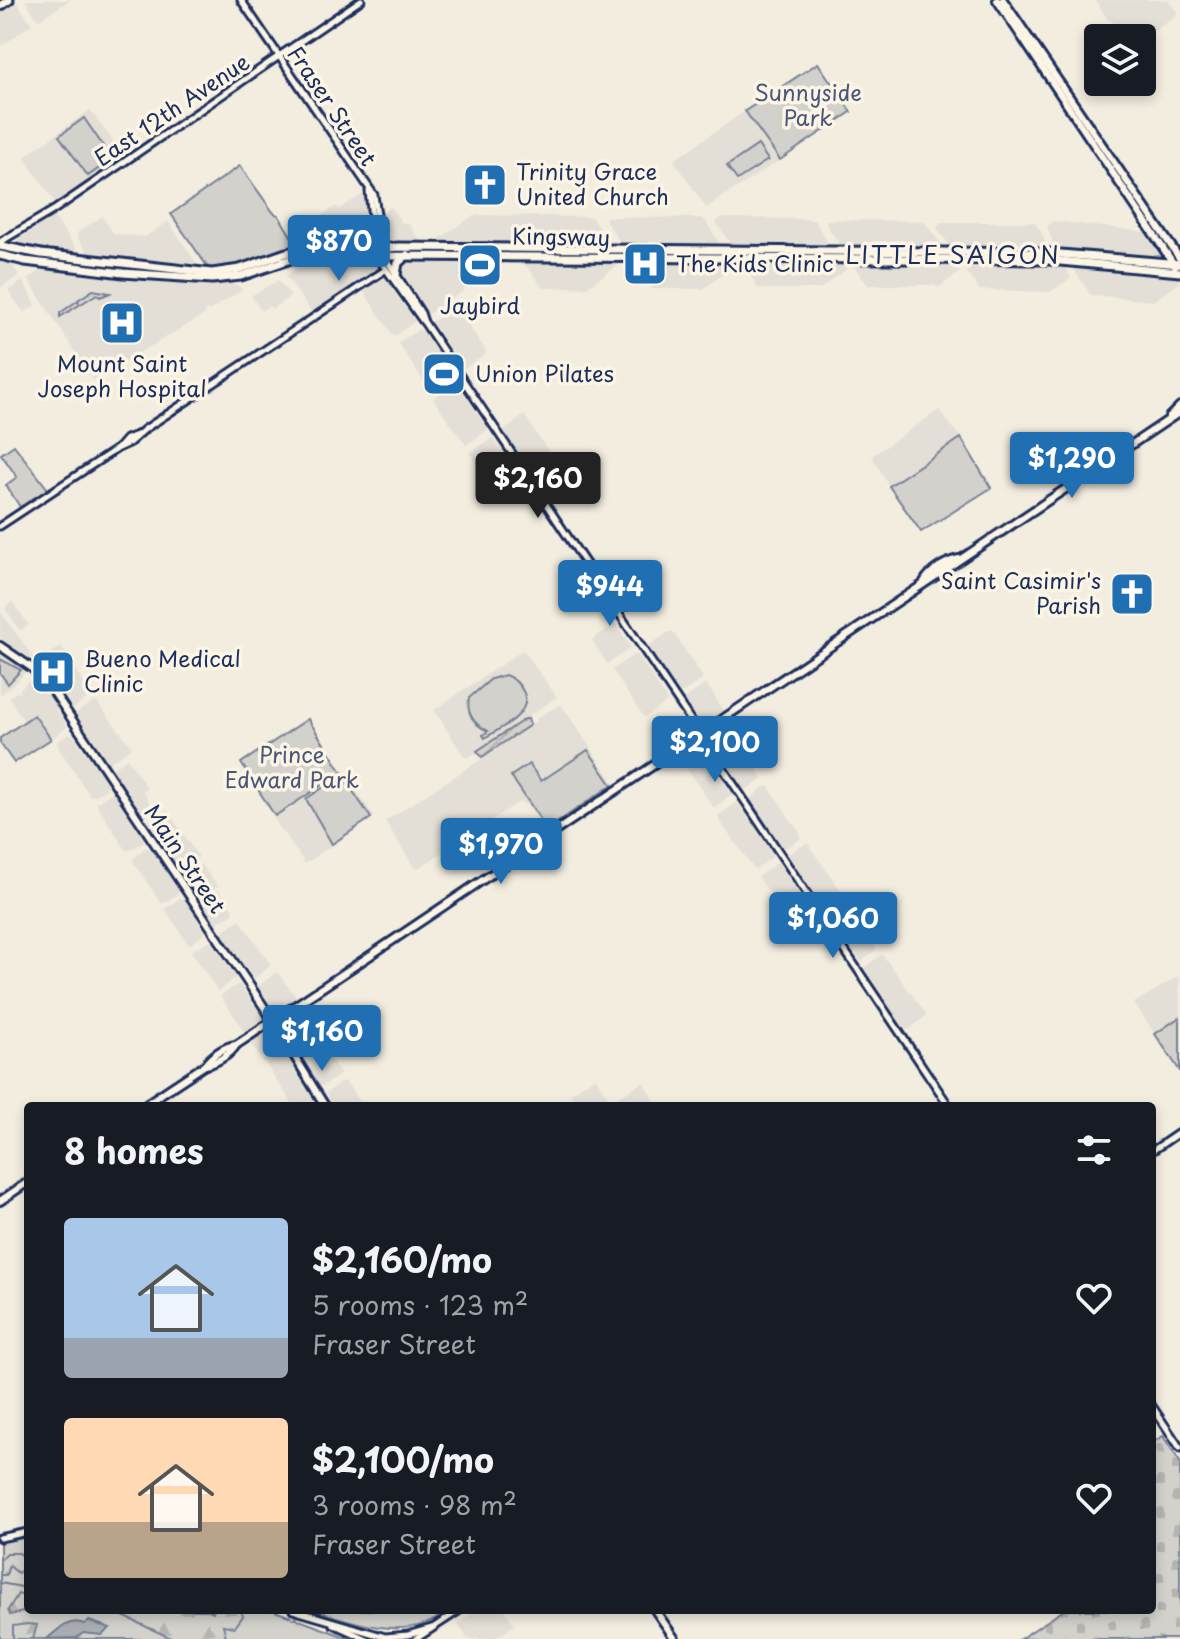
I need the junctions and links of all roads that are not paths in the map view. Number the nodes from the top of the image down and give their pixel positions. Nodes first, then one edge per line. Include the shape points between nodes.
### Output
1 (9, 0) edge
2 (241, 0) edge
3 (361, 0) edge
4 (997, 0) edge
5 (1003, 0) edge
6 (0, 6) edge
7 (279, 56) junction
8 (0, 244) edge
9 (343, 250) junction
10 (380, 251) junction
11 (0, 255) edge
12 (407, 255) junction
13 (1179, 267) edge
14 (385, 270) junction
15 (396, 275) junction
16 (424, 322) junction
17 (1180, 406) edge
18 (1180, 412) edge
19 (1169, 417) junction
20 (0, 526) edge
21 (0, 646) edge
22 (699, 734) junction
23 (272, 1021) junction
24 (149, 1102) edge
25 (323, 1102) edge
26 (946, 1102) edge
27 (1180, 1132) edge
28 (1156, 1148) edge
29 (24, 1185) edge
30 (0, 1201) edge
31 (1156, 1412) edge
32 (1180, 1448) edge
33 (24, 1533) edge
34 (0, 1538) edge
35 (305, 1614) edge
36 (454, 1614) edge
37 (658, 1614) edge
38 (332, 1623) junction
39 (432, 1628) junction
40 (366, 1639) edge
41 (416, 1639) edge
42 (675, 1639) edge

1 - 6 main road
2 - 7 street, Fraser Street
3 - 7 street, East 12th Avenue
4 - 13 main road
5 - 13 main road
7 - 8 street, East 12th Avenue
7 - 10 street, Fraser Street via 370,190
8 - 9 main road, Kingsway via 41,254 212,273 310,248
9 - 10 main road, Kingsway
9 - 11 main road, Kingsway via 212,279 123,273
10 - 12 main road, Kingsway
10 - 13 main road, Kingsway via 1049,253
10 - 14 street, Fraser Street
10 - 15 street, Fraser Street
12 - 13 main road, Kingsway via 1049,260
12 - 15 main road via 398,263
14 - 16 street, Fraser Street
14 - 20 street
15 - 16 street, Fraser Street
16 - 22 street, Fraser Street
17 - 19 main road
18 - 19 main road
19 - 22 main road
21 - 23 main road, Main Street via 46,682
22 - 23 main road
22 - 26 street, Fraser Street
23 - 24 main road
23 - 25 main road, Main Street
27 - 28 street
29 - 30 main road
31 - 32 street
33 - 34 street
35 - 38 street
36 - 39 street
37 - 42 main road
38 - 39 street via 385,1637
38 - 40 street
39 - 41 street

